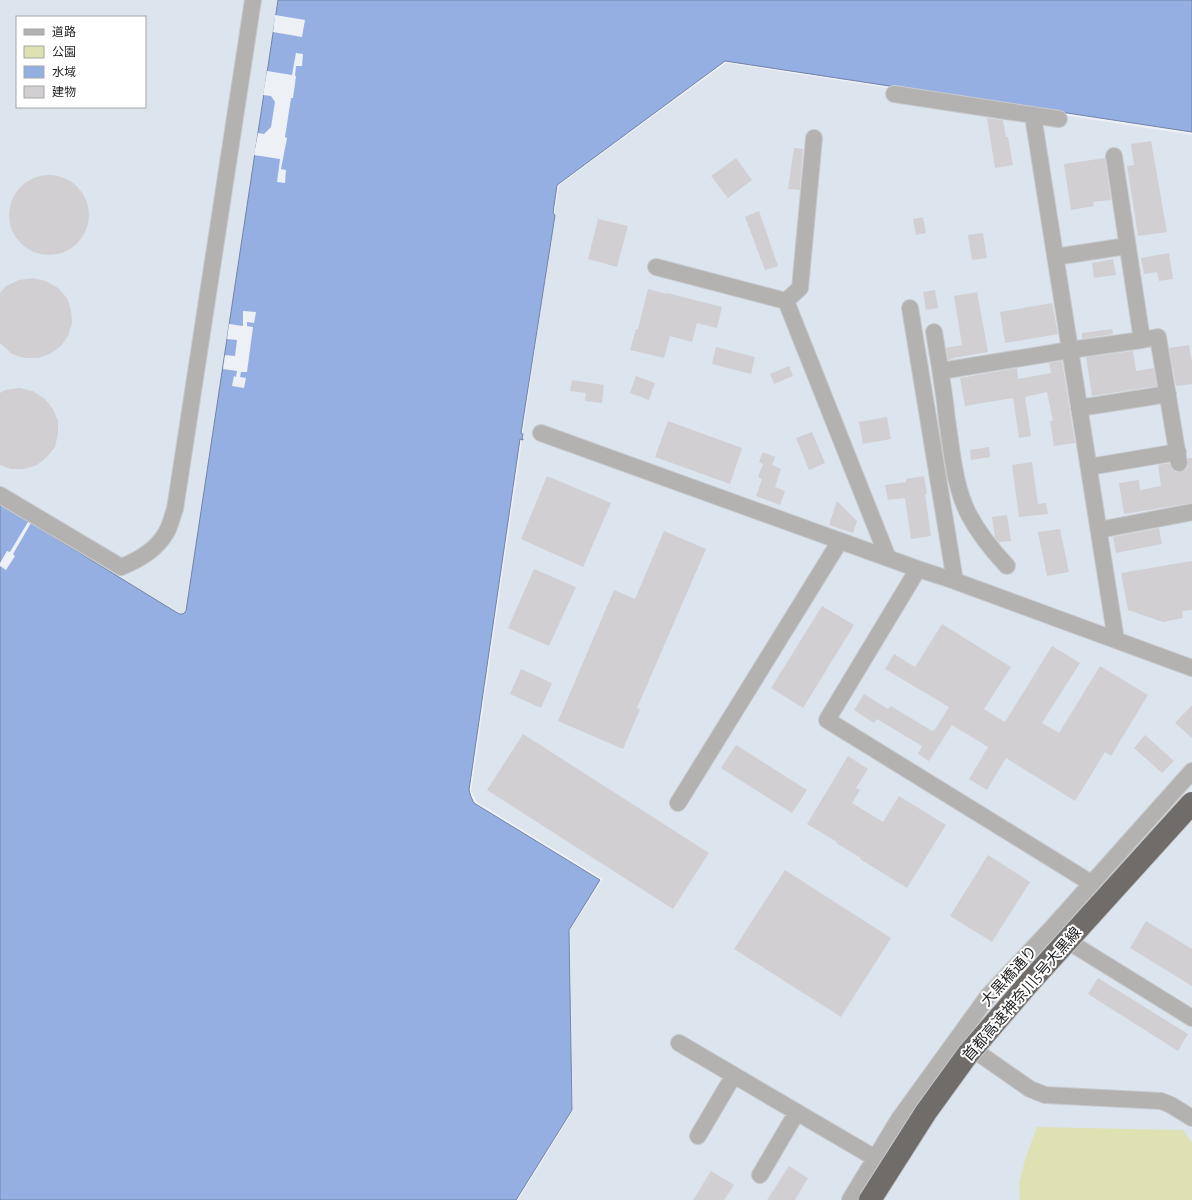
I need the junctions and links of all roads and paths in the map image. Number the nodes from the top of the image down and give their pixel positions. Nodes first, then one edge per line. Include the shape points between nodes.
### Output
1 (253, 0) edge
2 (894, 94) dead end
3 (1033, 116) junction
4 (1059, 119) dead end
5 (814, 138) dead end
6 (1114, 156) dead end
7 (1127, 246) junction
8 (1055, 257) junction
9 (656, 268) dead end
10 (786, 301) junction
11 (910, 308) dead end
12 (934, 332) dead end
13 (1142, 340) junction
14 (1070, 350) junction
15 (941, 371) junction
16 (1168, 394) junction
17 (1079, 408) junction
18 (541, 433) dead end
19 (1089, 467) junction
20 (0, 495) edge
21 (1192, 512) edge
22 (1098, 530) junction
23 (840, 541) junction
24 (888, 558) junction
25 (1007, 566) dead end
26 (918, 569) junction
27 (955, 581) junction
28 (1116, 640) junction
29 (1192, 668) edge
30 (1192, 770) edge
31 (1192, 794) edge
32 (678, 803) dead end
33 (1192, 804) edge
34 (1192, 812) edge
35 (1091, 883) junction
36 (1050, 930) junction
37 (1064, 939) junction
38 (1192, 1018) edge
39 (963, 1042) junction
40 (679, 1043) dead end
41 (734, 1075) junction
42 (797, 1112) junction
43 (1192, 1118) edge
44 (698, 1136) dead end
45 (875, 1158) junction
46 (760, 1175) dead end
47 (850, 1200) edge
48 (864, 1200) edge
49 (870, 1200) edge
50 (876, 1200) edge

1 - 20 street via 174,509 167,532 152,550 121,567
2 - 3 street
3 - 4 street
3 - 8 street
5 - 10 street via 800,288
6 - 7 street
7 - 8 street
7 - 13 street
8 - 14 street
9 - 10 street
10 - 24 street
11 - 27 street
12 - 15 street
13 - 14 street
13 - 16 street via 1158,337
14 - 15 street
14 - 17 street
15 - 25 street via 954,472 960,492 968,514 984,540
16 - 17 street
16 - 19 street via 1179,458
17 - 19 street
18 - 23 street
19 - 22 street
21 - 22 street
22 - 28 street
23 - 24 street
23 - 32 street
24 - 26 street
26 - 27 street
26 - 35 street via 827,720
27 - 28 street
28 - 29 street
30 - 35 street, 大黒橋通り
31 - 37 street, 大黒橋通り
33 - 49 highway, 首都高速神奈川5号大黒線, bridge via 1028,984 968,1054 926,1112
34 - 50 highway, 首都高速神奈川5号大黒線 via 973,1057 930,1115
35 - 36 street, 大黒橋通り
36 - 37 street
36 - 39 street, 大黒橋通り via 988,996
37 - 38 street
37 - 39 street, 大黒橋通り
39 - 43 street via 1030,1089 1045,1095 1161,1101
39 - 45 street, 大黒橋通り via 899,1119
39 - 48 street, 大黒橋通り via 905,1130
40 - 41 street
41 - 42 street
41 - 44 street
42 - 45 street
42 - 46 street
45 - 47 street, 大黒橋通り

